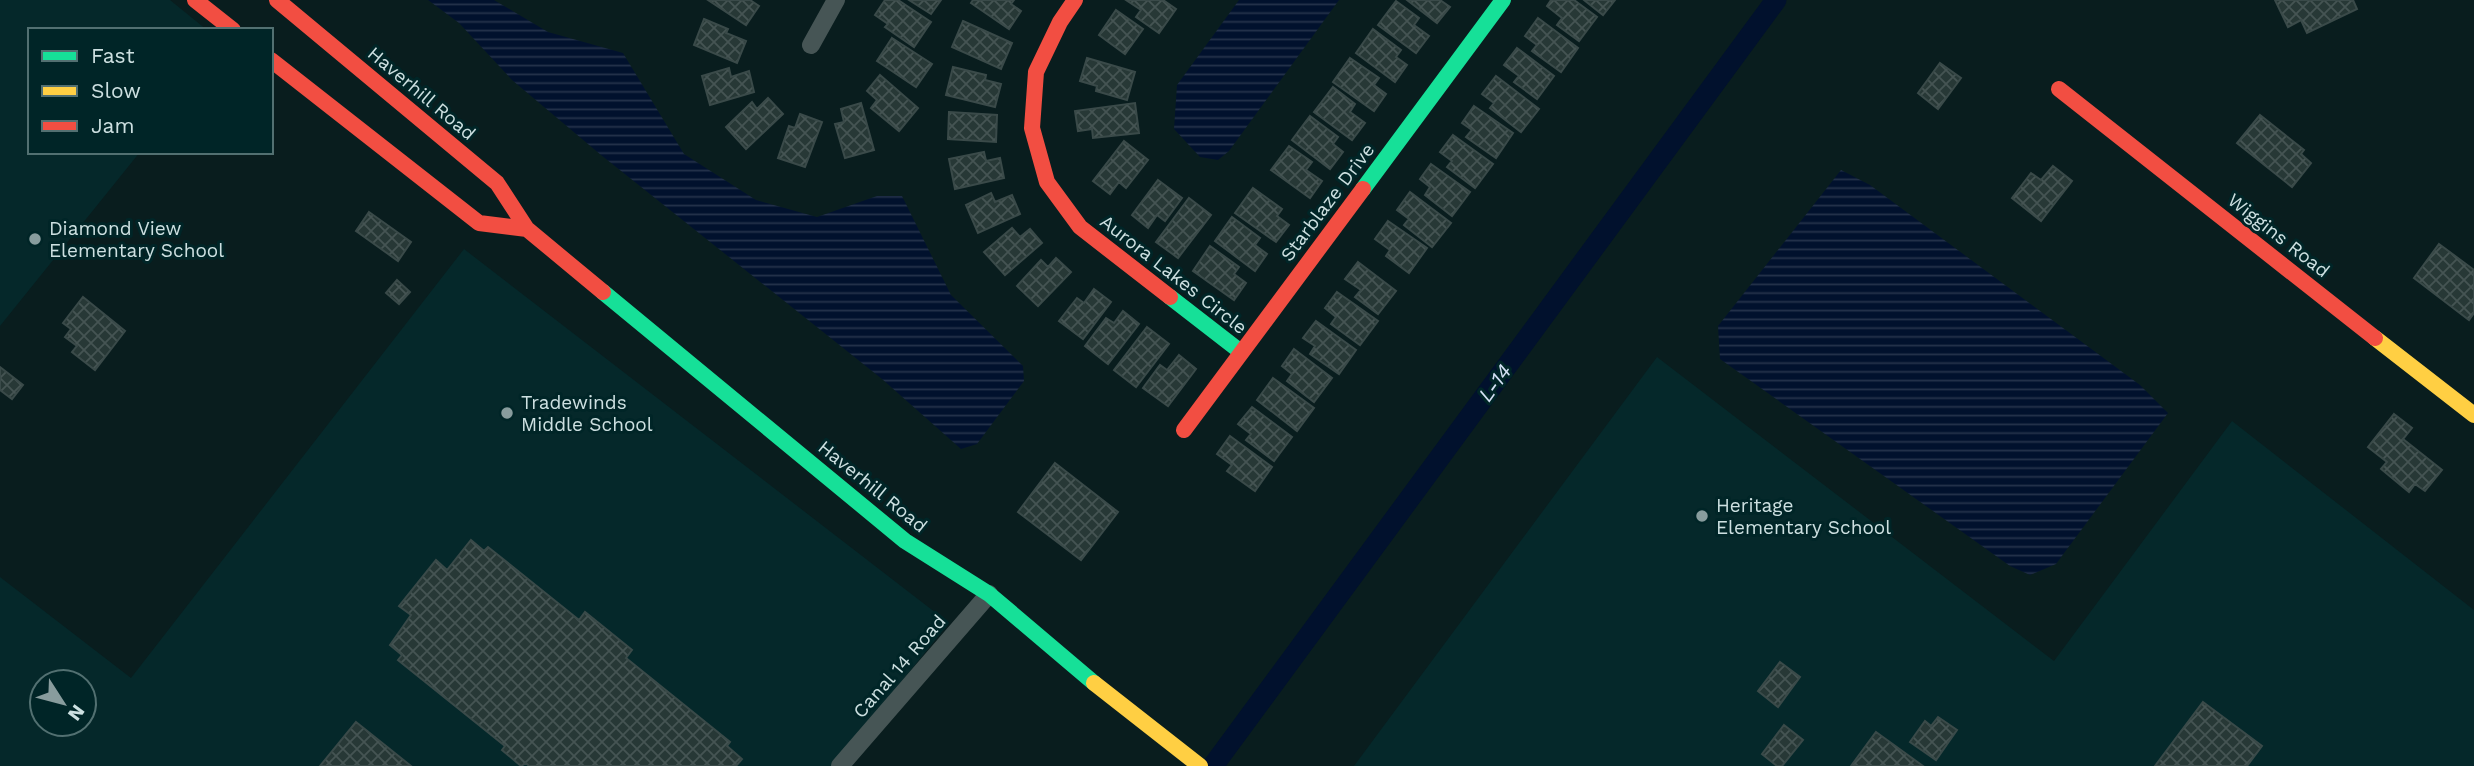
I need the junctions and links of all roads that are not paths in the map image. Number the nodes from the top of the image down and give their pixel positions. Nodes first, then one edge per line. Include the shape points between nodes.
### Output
1 (195, 0) edge
2 (277, 0) edge
3 (836, 0) edge
4 (1075, 0) edge
5 (1503, 0) edge
6 (230, 28) edge
7 (811, 45) dead end
8 (273, 62) edge
9 (2059, 89) dead end
10 (527, 229) junction
11 (1241, 352) junction
12 (2474, 415) edge
13 (1184, 430) dead end
14 (989, 594) junction
15 (840, 766) edge
16 (1200, 766) edge

1 - 6 street
2 - 10 street, Haverhill Road via 497,183
3 - 7 street
4 - 11 street, Aurora Lakes Circle via 1037,72 1032,128 1047,182 1080,227
5 - 11 street, Starblaze Drive
8 - 10 street via 479,223
9 - 12 street, Wiggins Road
10 - 14 street, Haverhill Road via 905,541
11 - 13 street, Starblaze Drive
14 - 15 street, Canal 14 Road
14 - 16 street, Haverhill Road

